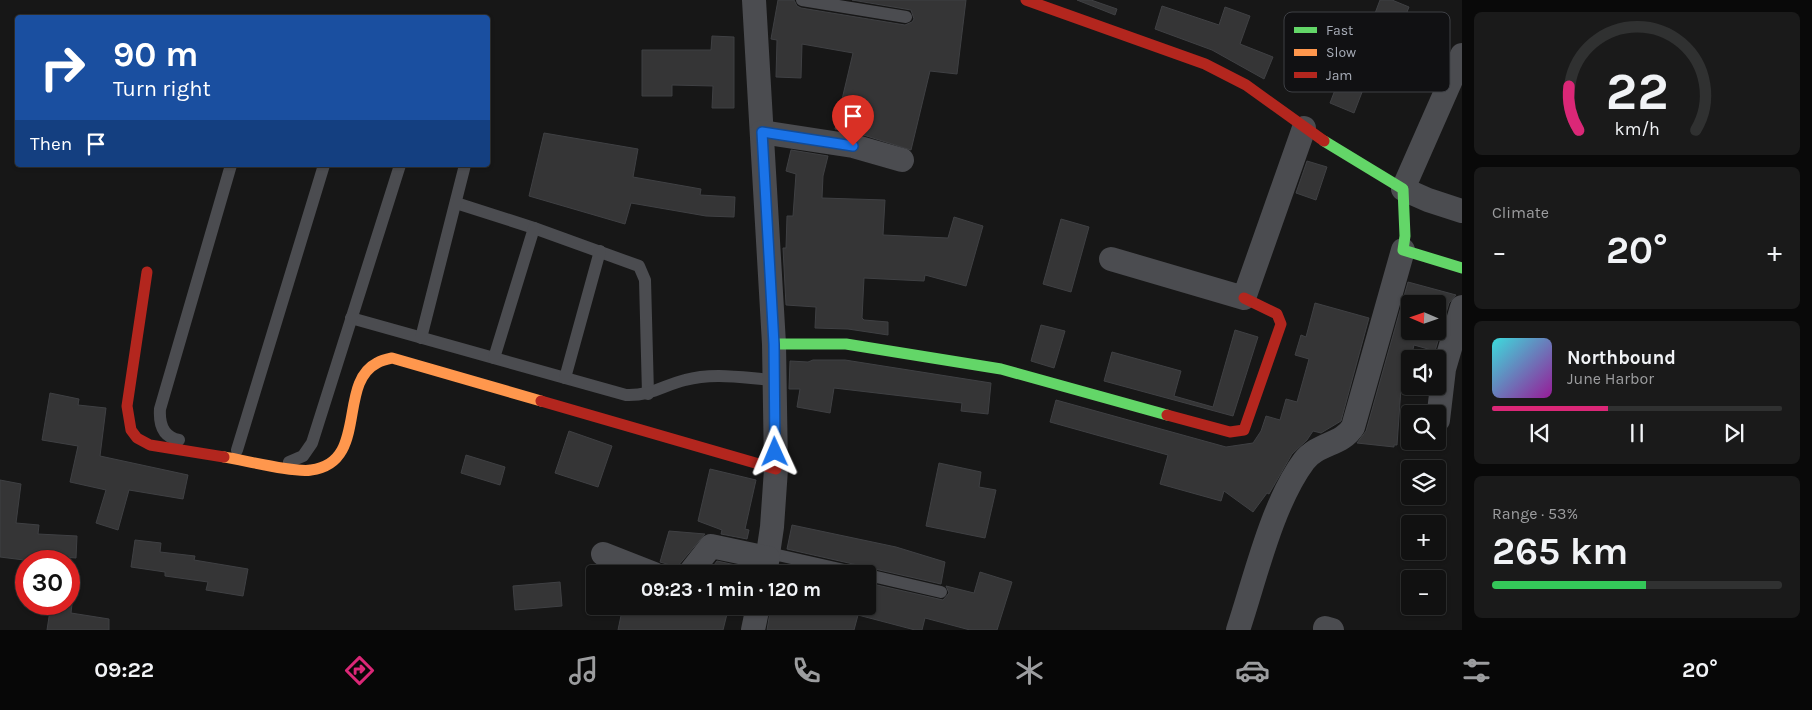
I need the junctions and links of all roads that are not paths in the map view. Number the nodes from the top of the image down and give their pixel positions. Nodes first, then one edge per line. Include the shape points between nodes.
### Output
1 (754, 0) edge
2 (802, 0) edge
3 (1026, 0) edge
4 (906, 16) dead end
5 (1462, 55) edge
6 (1450, 82) edge
7 (1446, 92) edge
8 (1304, 128) junction
9 (762, 132) junction
10 (902, 160) dead end
11 (230, 167) edge
12 (323, 167) edge
13 (399, 167) edge
14 (465, 167) edge
15 (1403, 189) junction
16 (456, 203) junction
17 (1462, 211) edge
18 (534, 228) junction
19 (1404, 250) junction
20 (600, 251) junction
21 (1111, 259) dead end
22 (1462, 268) edge
23 (147, 272) dead end
24 (1244, 298) junction
25 (1462, 307) edge
26 (351, 318) junction
27 (421, 338) junction
28 (774, 344) junction
29 (494, 358) junction
30 (565, 378) junction
31 (773, 380) junction
32 (648, 394) junction
33 (1440, 405) edge
34 (237, 450) junction
35 (776, 469) junction
36 (603, 554) dead end
37 (767, 561) edge
38 (631, 565) edge
39 (696, 565) edge
40 (796, 565) edge
41 (876, 577) edge
42 (941, 592) dead end
43 (756, 615) edge
44 (753, 630) edge
45 (1238, 630) edge

1 - 9 street
2 - 4 lane
3 - 8 street via 1205,64 1246,84
5 - 6 street
7 - 15 street
8 - 15 street
8 - 24 street
9 - 10 street via 853,146
9 - 28 street
11 - 34 lane via 159,419 171,438
12 - 34 lane
13 - 26 lane
14 - 16 lane
15 - 17 street
15 - 19 street
16 - 18 lane
16 - 27 lane
18 - 20 lane
18 - 29 lane
19 - 22 street
19 - 45 street via 1353,427 1346,436 1311,452 1295,474 1276,516
20 - 30 lane
20 - 32 lane via 635,263 643,272
21 - 24 street
23 - 35 street via 126,406 132,434 138,441 150,445 309,470 323,468 338,458 344,445 364,376 371,366 392,358
24 - 28 street via 1277,314 1280,324 1244,430 1238,432 1001,368 846,344
25 - 33 street via 1444,369
26 - 27 lane
26 - 34 lane via 312,443 304,456 289,462
27 - 29 lane
28 - 31 street
29 - 30 lane
30 - 32 lane via 626,395
31 - 32 lane via 712,376 684,380
31 - 35 street
35 - 37 street
36 - 38 street
37 - 39 street via 711,546
37 - 40 lane
41 - 42 lane
43 - 44 street

